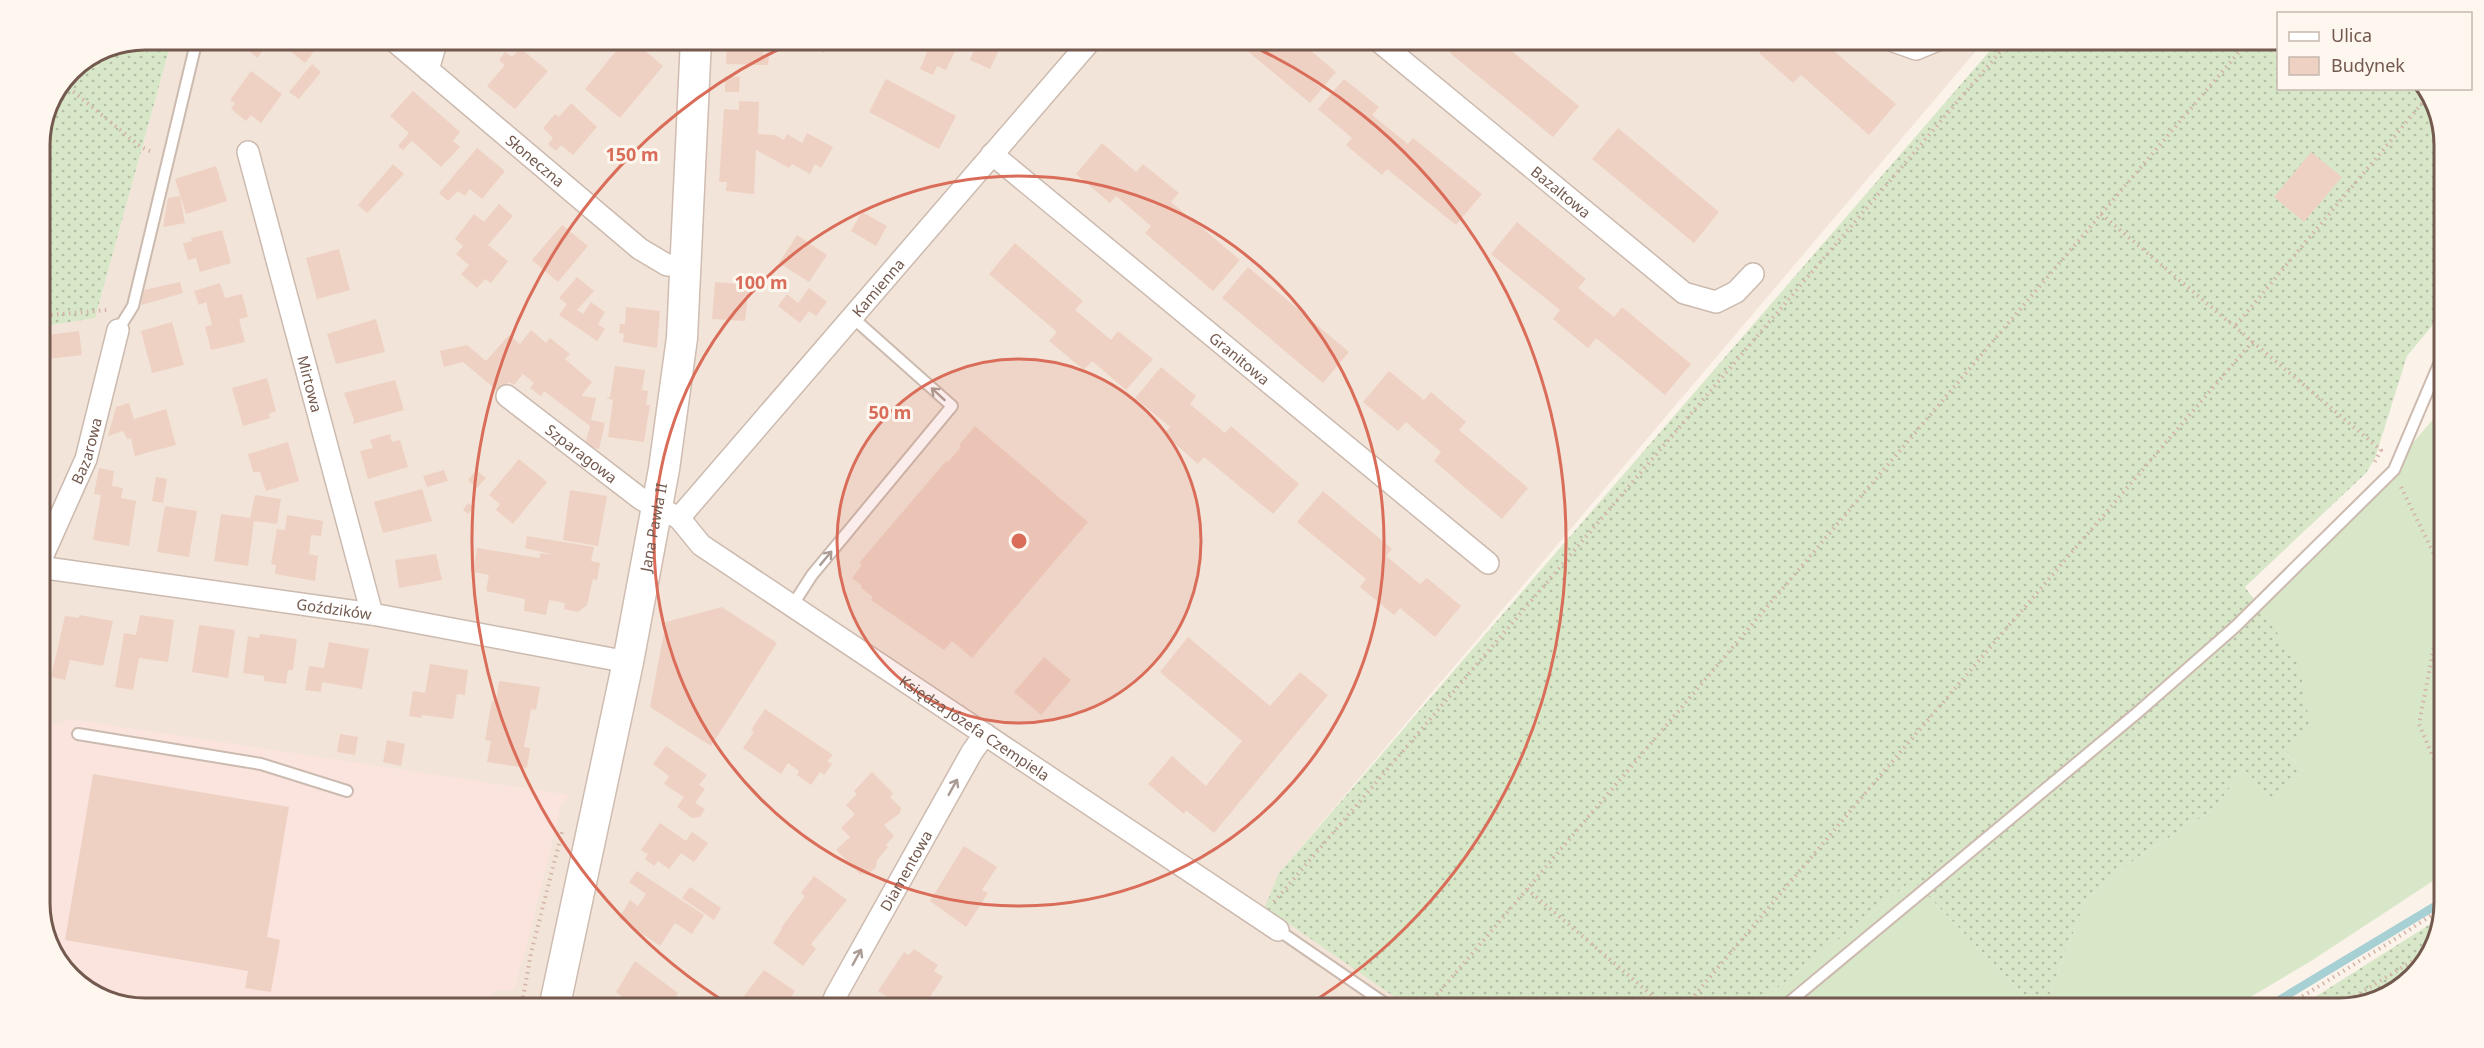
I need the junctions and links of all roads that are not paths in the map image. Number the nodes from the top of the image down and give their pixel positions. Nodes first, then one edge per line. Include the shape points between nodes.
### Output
1 (195, 50) edge
2 (405, 50) edge
3 (434, 50) edge
4 (695, 50) edge
5 (1082, 50) edge
6 (1389, 50) edge
7 (428, 70) junction
8 (248, 152) dead end
9 (992, 154) junction
10 (685, 265) junction
11 (1753, 274) dead end
12 (852, 317) junction
13 (113, 323) joint
14 (2434, 376) edge
15 (507, 396) dead end
16 (668, 513) junction
17 (50, 541) edge
18 (1488, 563) dead end
19 (50, 568) edge
20 (792, 606) junction
21 (372, 614) junction
22 (628, 662) junction
23 (78, 734) dead end
24 (985, 734) junction
25 (346, 791) dead end
26 (1269, 924) joint
27 (556, 998) edge
28 (835, 998) edge
29 (1377, 998) edge
30 (1794, 998) edge

1 - 13 lane via 133,306
2 - 7 street, Słoneczna
3 - 7 street
4 - 10 street, Jana Pawła II
5 - 9 street, Kamienna
6 - 11 street, Bazaltowa via 1684,293 1716,302 1736,292
7 - 10 street, Słoneczna via 640,249 668,265
8 - 21 street, Mirtowa
9 - 12 street, Kamienna
9 - 18 street, Granitowa
10 - 16 street, Jana Pawła II
12 - 16 street, Kamienna
20 -> 12 lane via 812,575 952,406
13 - 17 street, Bazarowa via 86,459
14 - 30 lane via 2394,470 2235,627
15 - 16 street, Szparagowa via 641,499
16 - 20 street, Księdza Józefa Czempiela via 701,545
16 - 22 street, Jana Pawła II
19 - 21 street, Goździków
20 - 24 street, Księdza Józefa Czempiela
21 - 22 street, Goździków
22 - 27 street, Jana Pawła II
23 - 25 lane via 261,764
24 - 26 street, Księdza Józefa Czempiela
28 -> 24 street, Diamentowa
26 - 29 lane

